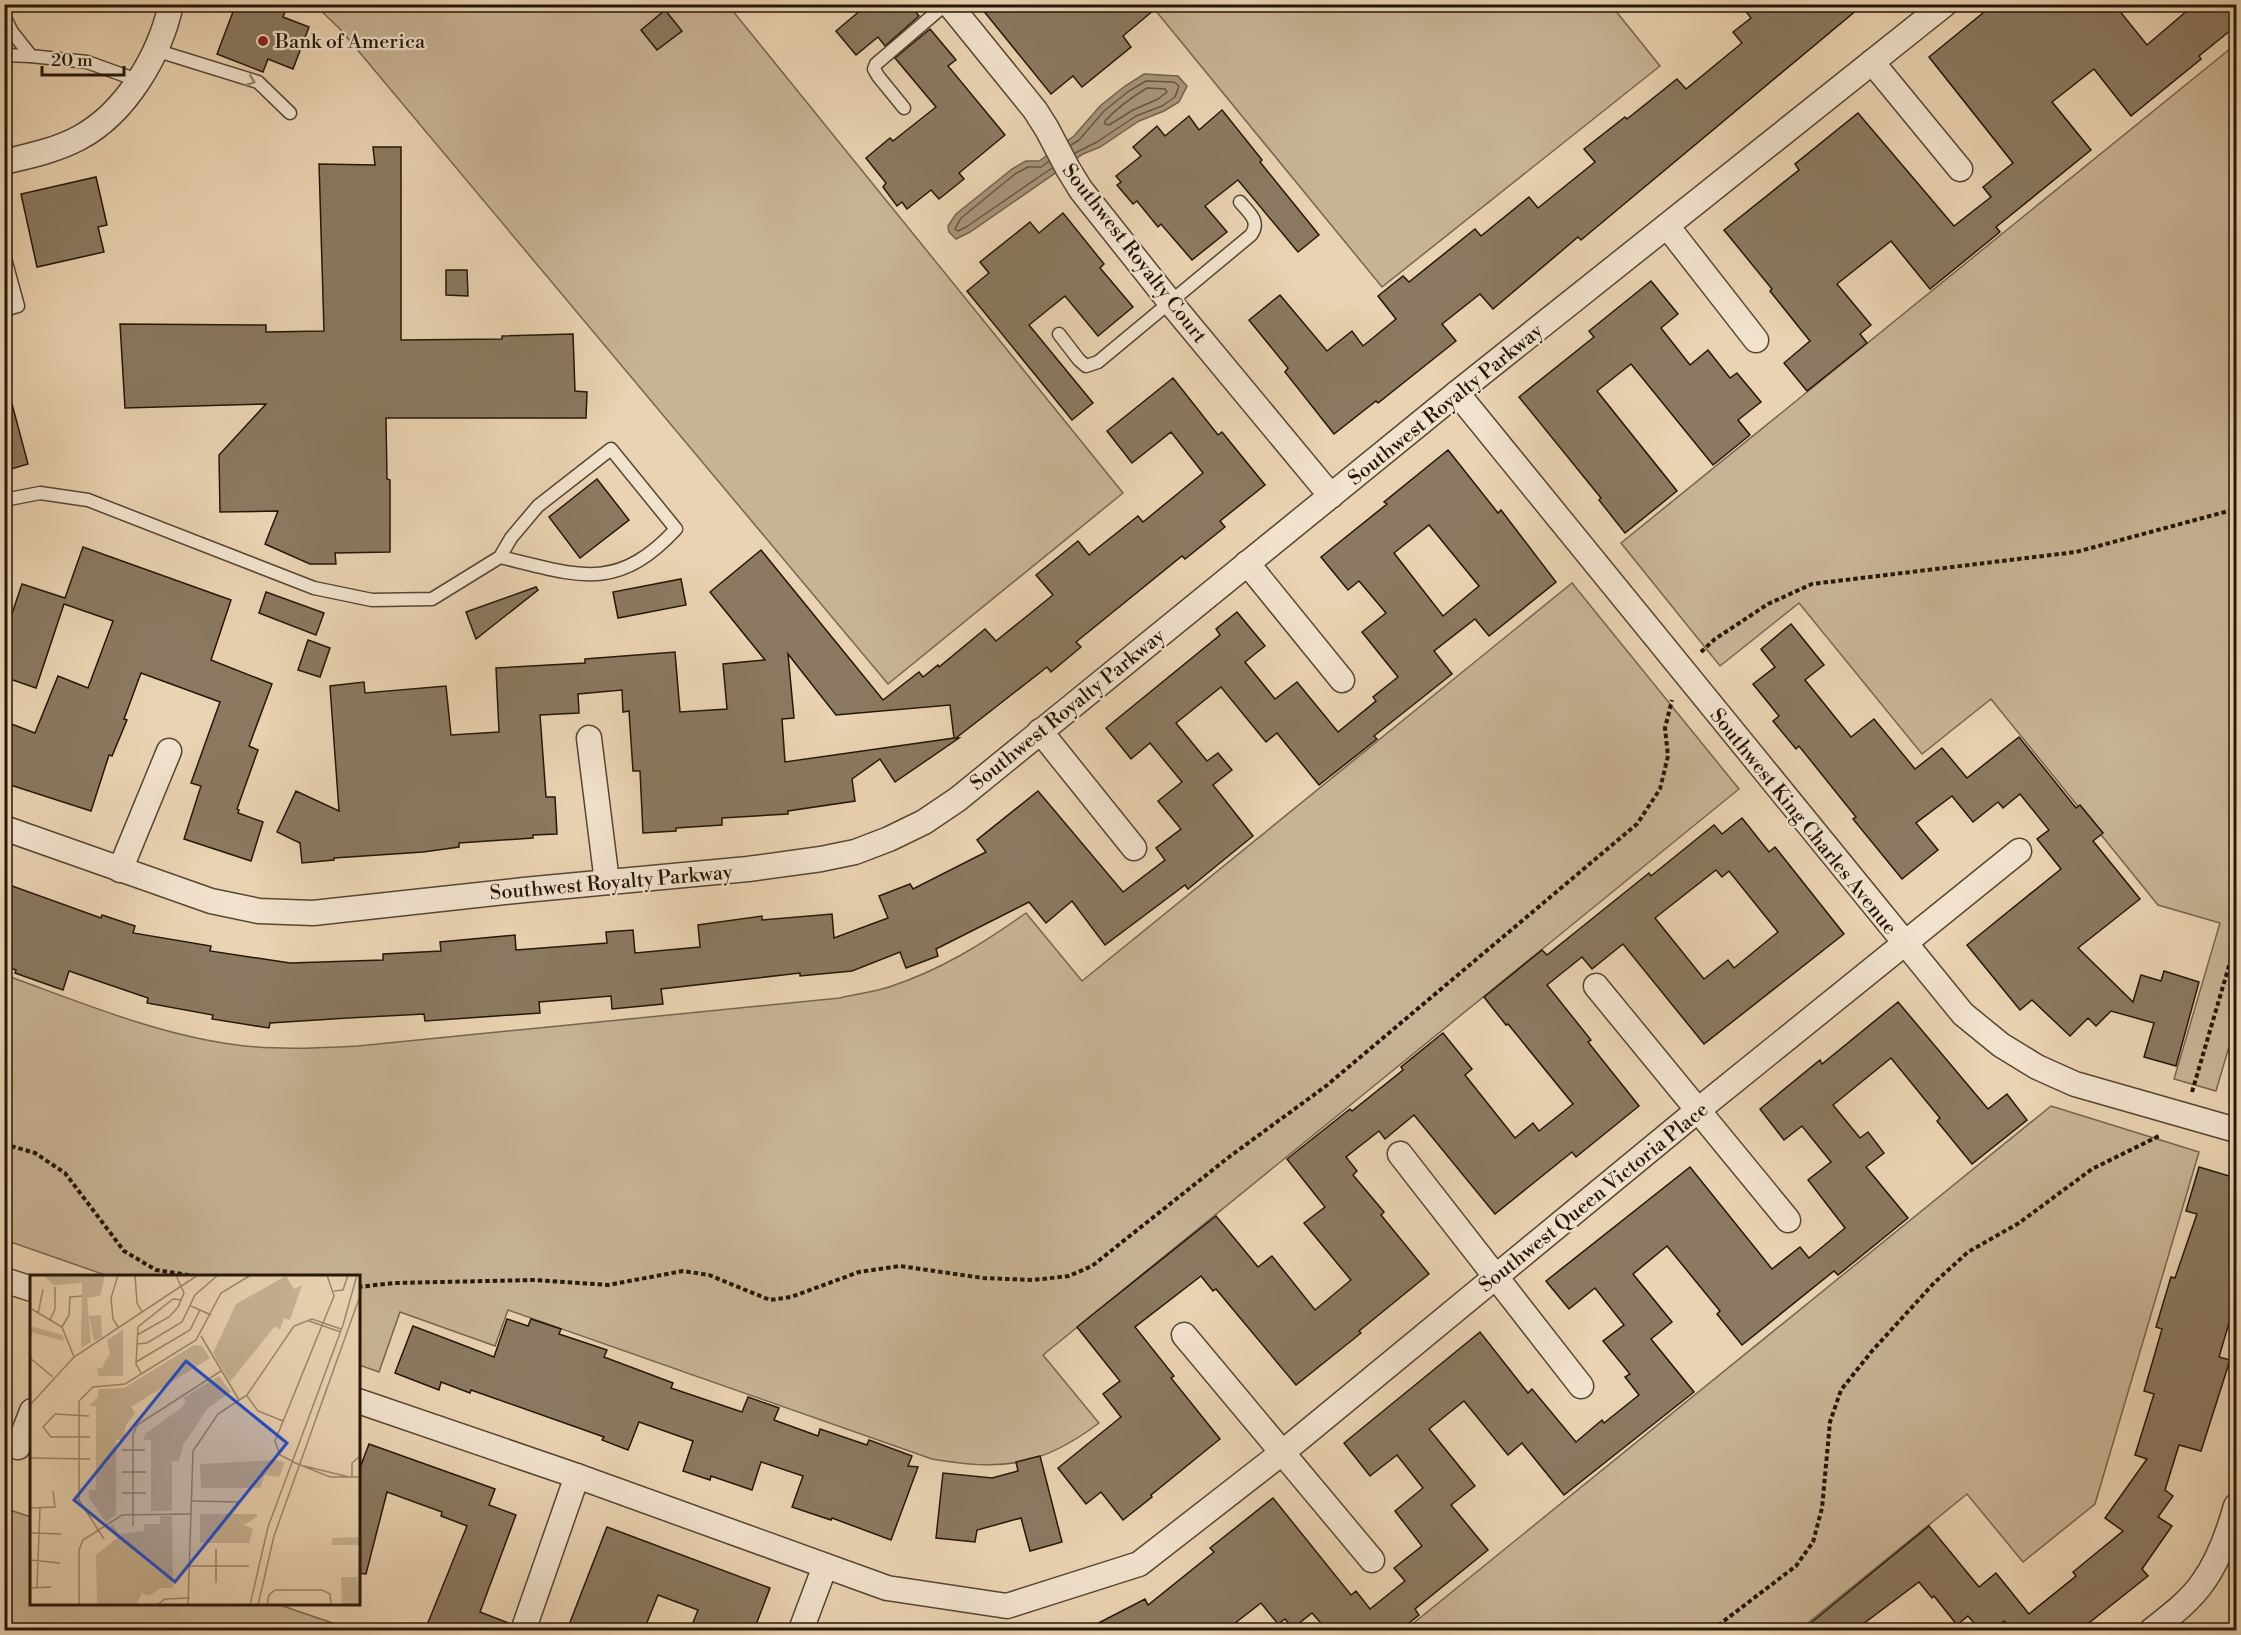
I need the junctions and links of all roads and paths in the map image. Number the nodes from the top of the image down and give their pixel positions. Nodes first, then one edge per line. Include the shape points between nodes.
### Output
1 (171, 4) edge
2 (948, 4) edge
3 (1945, 4) edge
4 (4, 16) edge
5 (20, 41) junction
6 (4, 42) edge
7 (156, 50) junction
8 (4, 55) edge
9 (31, 56) junction
10 (1872, 62) junction
11 (137, 80) junction
12 (904, 108) dead end
13 (290, 113) dead end
14 (4, 162) edge
15 (1960, 170) dead end
16 (1240, 201) dead end
17 (1667, 226) junction
18 (4, 255) edge
19 (1170, 302) junction
20 (4, 310) edge
21 (1059, 334) dead end
22 (1756, 340) dead end
23 (1457, 393) junction
24 (1331, 496) junction
25 (4, 500) edge
26 (2236, 509) edge
27 (500, 557) junction
28 (1247, 563) junction
29 (1685, 673) junction
30 (1342, 680) dead end
31 (1040, 731) junction
32 (589, 738) dead end
33 (169, 751) dead end
34 (4, 828) edge
35 (1134, 848) dead end
36 (2019, 851) dead end
37 (120, 870) junction
38 (607, 882) junction
39 (2236, 942) edge
40 (1904, 944) junction
41 (1596, 986) dead end
42 (1697, 1111) junction
43 (2182, 1115) junction
44 (2236, 1130) edge
45 (4, 1144) edge
46 (1400, 1154) dead end
47 (1788, 1221) dead end
48 (188, 1275) edge
49 (1495, 1277) junction
50 (4, 1280) edge
51 (360, 1287) edge
52 (30, 1288) edge
53 (1184, 1335) dead end
54 (1581, 1386) dead end
55 (360, 1402) edge
56 (30, 1417) edge
57 (18, 1447) dead end
58 (1283, 1452) junction
59 (577, 1476) junction
60 (2236, 1506) edge
61 (1372, 1560) dead end
62 (825, 1566) junction
63 (525, 1625) dead end
64 (801, 1630) edge
65 (1712, 1630) edge
66 (2152, 1630) edge

1 - 7 street
2 - 12 lane via 876,64 878,76
2 - 19 street, Southwest Royalty Court via 1035,110 1068,170
3 - 10 street, Southwest Royalty Parkway
4 - 5 lane
5 - 6 lane
5 - 9 lane
7 - 11 street
7 -> 13 lane via 258,82
8 - 9 lane
9 - 11 lane via 87,62
10 - 15 street
10 - 17 street, Southwest Royalty Parkway
11 - 14 street via 110,116 79,138
16 - 19 lane via 1256,221 1256,228
17 - 22 street
17 - 23 street, Southwest Royalty Parkway
18 - 20 lane via 18,306
19 - 21 lane via 1098,362 1086,366
19 - 24 street, Southwest Royalty Court
23 - 24 street, Southwest Royalty Parkway
23 - 29 street, Southwest King Charles Avenue
24 - 28 street, Southwest Royalty Parkway
25 - 27 lane via 40,493 88,500 314,588 372,600 432,599
26 - 29 path via 2076,552 1812,584 1768,604 1715,639
27 - 27 lane via 573,574 600,575 631,566 676,530 611,449 538,507
28 - 30 street
28 - 31 street, Southwest Royalty Parkway
29 - 40 street, Southwest King Charles Avenue
29 - 51 path via 1665,728 1668,756 1660,789 1637,824 1326,1086 1092,1266 1069,1276 1033,1280 983,1278 900,1266 859,1272 791,1297 770,1300 709,1275 683,1271 608,1285 535,1280
31 - 35 street
31 - 38 street, Southwest Royalty Parkway via 924,822 855,852 748,869
32 - 38 street
33 - 37 street
34 - 37 street, Southwest Royalty Parkway
36 - 40 street, Southwest Queen Victoria Place
37 - 38 street, Southwest Royalty Parkway via 211,901 259,911 314,913
39 - 43 path via 2197,1079
40 - 42 street, Southwest Queen Victoria Place
40 - 43 street, Southwest King Charles Avenue via 1963,1014 2001,1045 2075,1084
41 - 42 street
42 - 47 street
42 - 49 street, Southwest Queen Victoria Place
43 - 44 street, Southwest King Charles Avenue
43 - 65 path via 2166,1133 2092,1169 2019,1223 1968,1252 1934,1283 1841,1390 1830,1422 1822,1508 1813,1542 1796,1566
45 - 48 path via 36,1153 65,1173 124,1251 156,1270
46 - 49 street
49 - 54 street
49 - 58 street, Southwest Queen Victoria Place
50 - 52 street
53 - 58 street
55 - 59 street, Southwest Queen Victoria Place
56 - 57 street
58 - 61 street
58 - 62 street, Southwest Queen Victoria Place via 1139,1564 1007,1606 887,1588
59 - 62 street, Southwest Queen Victoria Place
59 - 63 street
60 - 66 street via 2204,1582
62 - 64 street

